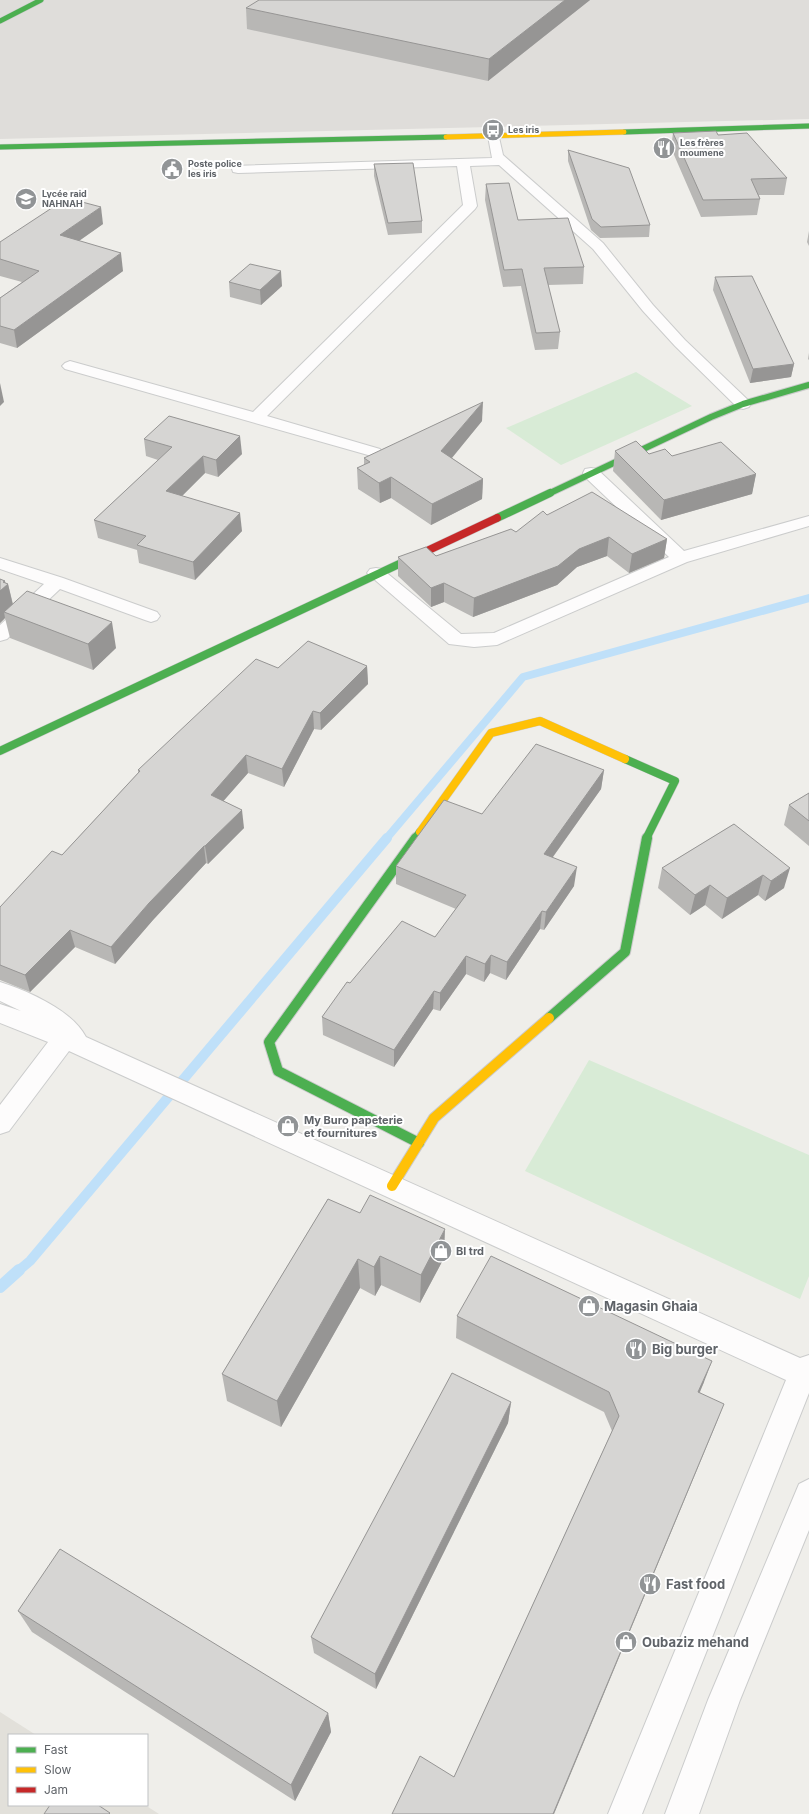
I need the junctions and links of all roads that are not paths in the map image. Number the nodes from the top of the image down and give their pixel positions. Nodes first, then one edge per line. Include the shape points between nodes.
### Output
1 (22, 0) edge
2 (41, 0) edge
3 (0, 12) edge
4 (0, 21) edge
5 (809, 126) edge
6 (494, 136) junction
7 (0, 147) edge
8 (502, 161) junction
9 (463, 162) junction
10 (238, 169) dead end
11 (70, 366) dead end
12 (809, 385) edge
13 (743, 404) junction
14 (256, 418) junction
15 (374, 452) edge
16 (591, 473) junction
17 (809, 521) edge
18 (681, 558) junction
19 (0, 563) edge
20 (376, 573) junction
21 (57, 582) junction
22 (151, 616) dead end
23 (0, 636) edge
24 (0, 751) edge
25 (0, 991) edge
26 (0, 1013) edge
27 (74, 1043) junction
28 (9, 1101) edge
29 (0, 1124) edge
30 (419, 1143) junction
31 (392, 1186) junction
32 (807, 1372) edge
33 (809, 1494) edge
34 (625, 1814) edge
35 (682, 1814) edge

1 - 3 main road
2 - 4 main road
5 - 6 main road
6 - 7 main road
6 - 8 street via 497,156
8 - 9 street
8 - 13 street via 598,246 669,331
9 - 10 street
9 - 14 street via 470,206
11 - 14 street
12 - 13 main road
13 - 16 main road
14 - 15 street
16 - 18 street
16 - 20 main road
17 - 18 street
18 - 20 street via 497,639 474,641 456,640
19 - 21 street
20 - 24 main road
21 - 22 street
21 - 23 street
25 - 27 street via 50,1015
26 - 27 street
27 - 28 street
27 - 31 street
28 - 29 street
30 - 30 main road via 434,1118 625,952 645,841 675,781 540,721 491,733 269,1042 278,1071
30 - 31 main road
31 - 32 street
32 - 34 street
33 - 35 street via 724,1700

